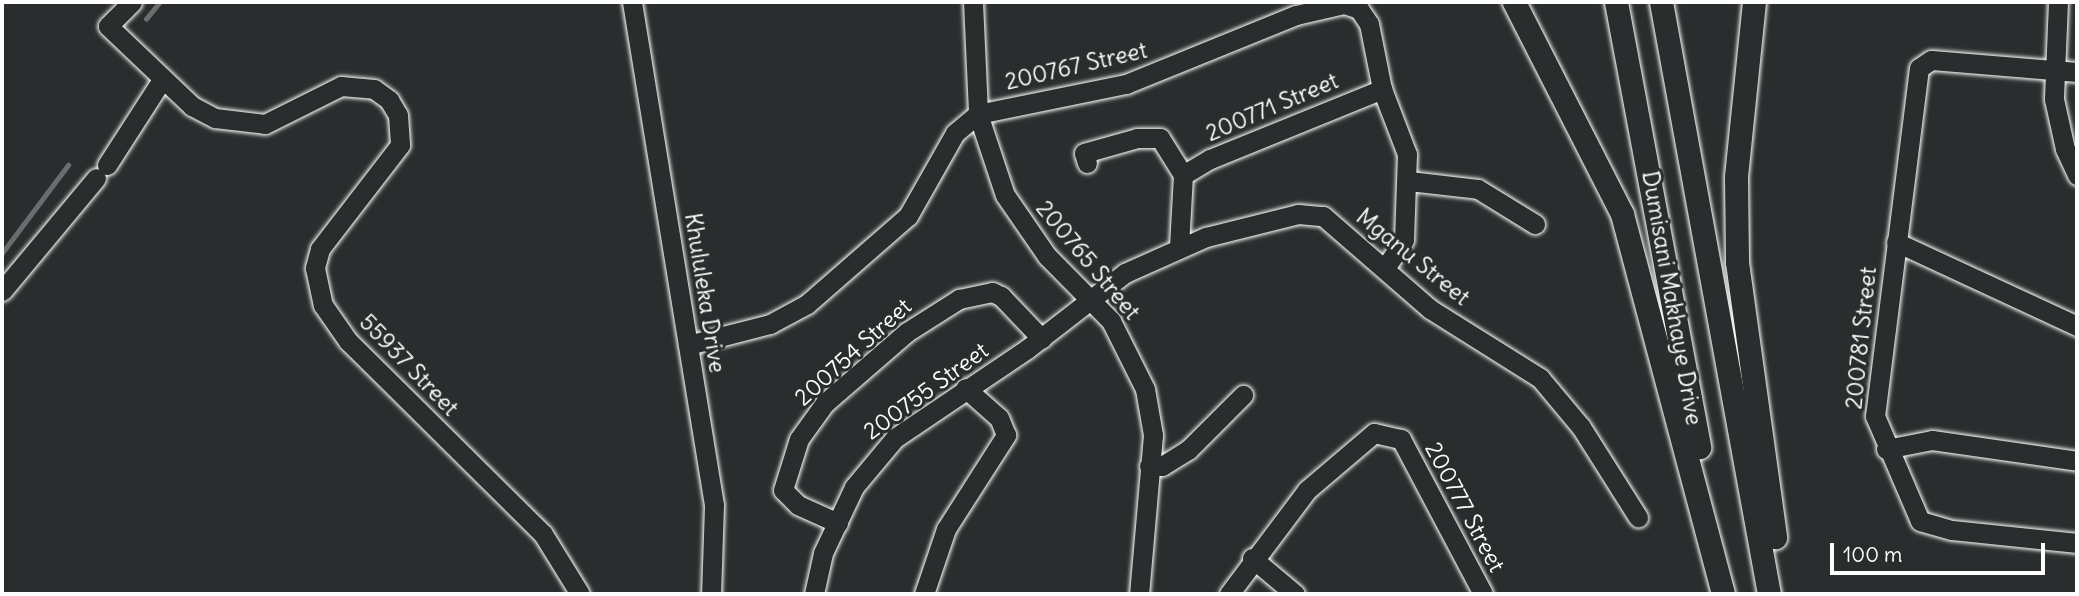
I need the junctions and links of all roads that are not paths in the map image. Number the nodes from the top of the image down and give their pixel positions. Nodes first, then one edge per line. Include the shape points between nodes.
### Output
1 (132, 2) edge
2 (632, 2) edge
3 (973, 2) edge
4 (1514, 2) edge
5 (1616, 2) edge
6 (1661, 2) edge
7 (1754, 2) edge
8 (2058, 2) edge
9 (2054, 68) junction
10 (2077, 72) edge
11 (163, 78) junction
12 (1382, 89) junction
13 (978, 114) junction
14 (1087, 163) dead end
15 (1183, 175) junction
16 (2077, 175) edge
17 (1409, 181) junction
18 (1535, 225) dead end
19 (1896, 243) junction
20 (1179, 246) junction
21 (1385, 268) junction
22 (2, 291) edge
23 (1090, 297) junction
24 (2077, 326) edge
25 (1035, 344) junction
26 (688, 345) junction
27 (965, 388) junction
28 (1243, 395) dead end
29 (1886, 449) junction
30 (2077, 461) edge
31 (1149, 466) junction
32 (1638, 517) dead end
33 (838, 523) junction
34 (2077, 543) edge
35 (1252, 558) junction
36 (580, 594) edge
37 (712, 594) edge
38 (814, 594) edge
39 (924, 594) edge
40 (1139, 594) edge
41 (1229, 594) edge
42 (1295, 594) edge
43 (1483, 594) edge
44 (1725, 594) edge
45 (1769, 594) edge
46 (1783, 594) edge

1 - 11 street, 55937 Street via 108,26
2 - 26 street, Khululeka Drive
3 - 13 street, 200765 Street
4 - 44 main road via 1622,214
5 - 44 main road, Dumisani Makhaye Drive
6 - 45 main road, Dumisani Makhaye Drive
7 - 46 main road via 1736,177 1737,262
8 - 9 street
9 - 10 street
9 - 16 street via 2060,132
9 - 19 street, 200781 Street via 1922,63
11 - 22 street via 101,171
11 - 36 street, 55937 Street via 192,106 238,123 284,118 341,86 374,89 389,100 398,115 400,145 320,249 315,268 323,305 348,341 543,534 573,575
12 - 13 street, 200767 Street via 1369,24 1359,9 1344,4 1296,15 1126,84
12 - 15 street, 200771 Street via 1277,129
12 - 17 street, 200767 Street via 1407,154
13 - 23 street, 200765 Street via 1011,205 1047,256
13 - 26 street via 955,133 908,216 807,304 770,324
14 - 15 street via 1084,153 1151,137 1170,147
15 - 20 street
17 - 18 street via 1478,189
17 - 21 street, 200767 Street via 1404,240
19 - 24 street, 200781 Street
19 - 29 street, 200781 Street via 1875,416
20 - 21 street, Mganu Street via 1307,213 1323,216
20 - 23 street, Mganu Street
21 - 32 street, Mganu Street via 1430,309 1539,379 1581,427
23 - 25 street, 200755 Street
23 - 31 street, 200765 Street via 1121,337 1145,389 1153,435
25 - 27 street, 200755 Street
25 - 33 street, 200754 Street via 1001,296 992,292 959,299 907,332 825,403 799,439 783,490 798,505
26 - 37 street, Khululeka Drive via 714,505
27 - 33 street, 200755 Street via 877,453
27 - 39 street via 999,418 1006,435 946,528
28 - 31 street via 1188,450 1162,466
29 - 30 street via 1931,440
29 - 34 street, 200781 Street via 1916,516 1925,524
31 - 40 street, 200765 Street
33 - 38 street, 200755 Street via 823,553
35 - 41 street, 200777 Street
35 - 42 street
35 - 43 street, 200777 Street via 1335,463 1361,440 1389,433 1401,439 1413,459

